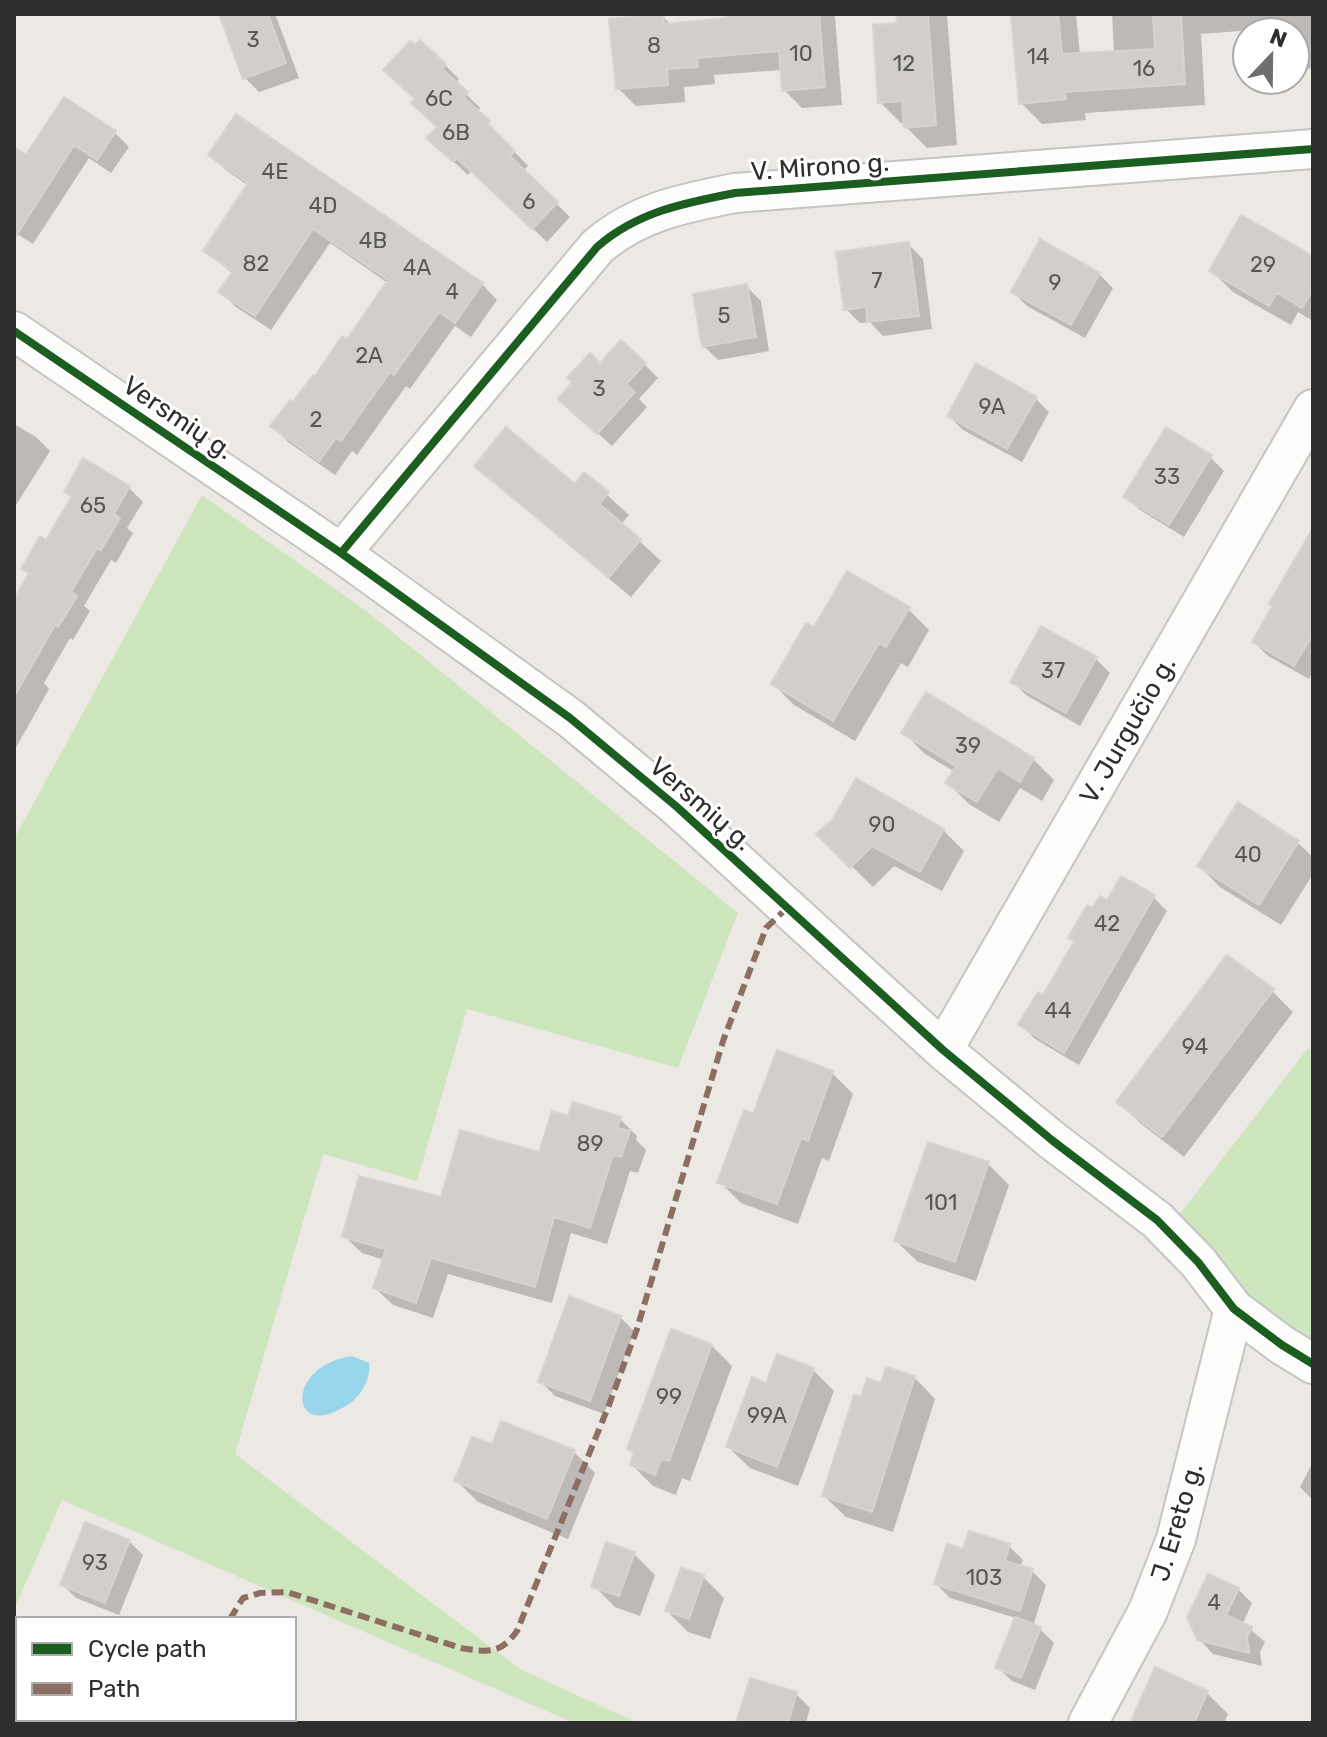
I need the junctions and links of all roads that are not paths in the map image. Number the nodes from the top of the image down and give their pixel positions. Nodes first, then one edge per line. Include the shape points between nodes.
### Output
1 (1313, 149) edge
2 (14, 331) edge
3 (1313, 409) edge
4 (341, 553) junction
5 (943, 1050) junction
6 (1234, 1309) junction
7 (1313, 1364) edge
8 (1088, 1723) edge

1 - 4 street, V. Mirono g. via 735,193 642,216 597,247
2 - 4 street, Versmių g.
3 - 5 street, V. Jurgučio g.
4 - 5 street, Versmių g. via 570,718 666,797
5 - 6 street, Versmių g. via 1157,1220
6 - 7 street, Versmių g.
6 - 8 street, J. Ereto g. via 1176,1539 1148,1611

